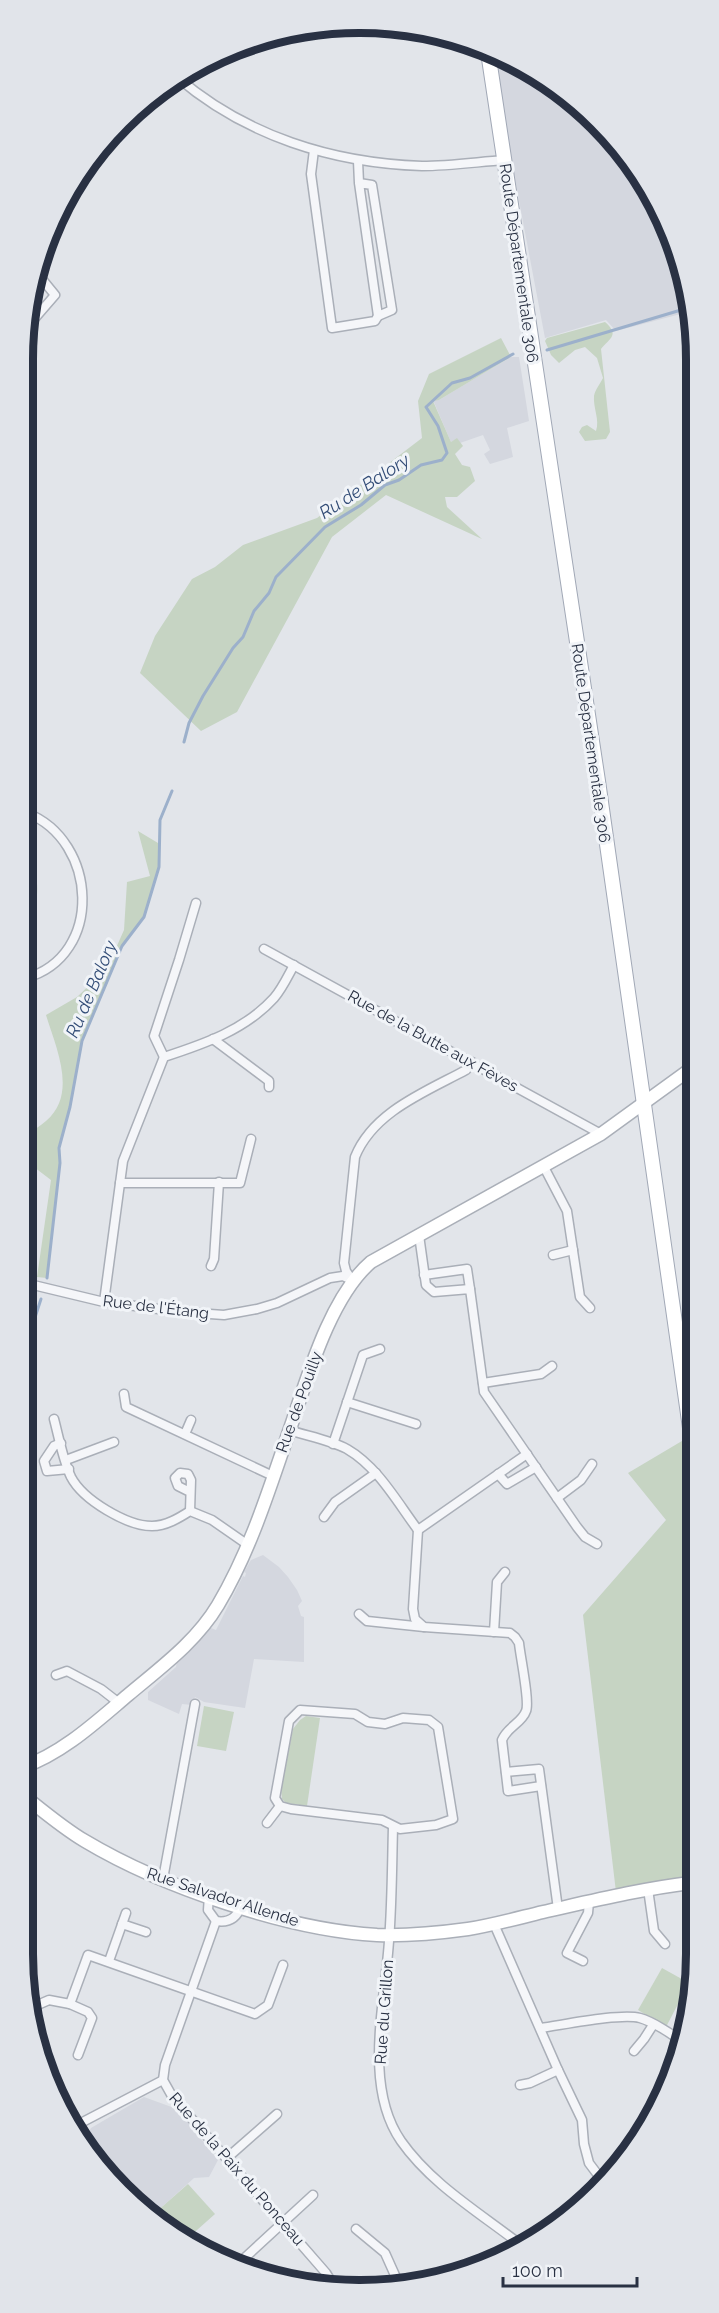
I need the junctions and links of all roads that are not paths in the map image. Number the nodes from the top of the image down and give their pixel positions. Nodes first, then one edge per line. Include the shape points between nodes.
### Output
1 (489, 60) edge
2 (186, 83) edge
3 (314, 150) junction
4 (504, 160) junction
5 (358, 161) junction
6 (359, 183) junction
7 (368, 241) junction
8 (382, 243) junction
9 (43, 280) edge
10 (378, 316) junction
11 (36, 317) edge
12 (33, 816) edge
13 (196, 903) dead end
14 (264, 949) dead end
15 (294, 965) junction
16 (33, 976) edge
17 (213, 1039) junction
18 (164, 1056) junction
19 (472, 1062) junction
20 (686, 1072) edge
21 (269, 1087) dead end
22 (643, 1104) junction
23 (601, 1134) junction
24 (251, 1139) dead end
25 (544, 1167) junction
26 (219, 1182) junction
27 (120, 1183) junction
28 (419, 1236) junction
29 (573, 1250) junction
30 (553, 1255) dead end
31 (211, 1266) dead end
32 (424, 1275) junction
33 (352, 1280) junction
34 (33, 1285) edge
35 (470, 1289) junction
36 (104, 1302) junction
37 (590, 1308) dead end
38 (380, 1349) dead end
39 (552, 1366) dead end
40 (483, 1383) junction
41 (124, 1394) dead end
42 (686, 1400) edge
43 (347, 1402) junction
44 (54, 1419) dead end
45 (191, 1420) dead end
46 (416, 1424) dead end
47 (289, 1430) junction
48 (184, 1434) junction
49 (114, 1442) dead end
50 (61, 1443) junction
51 (333, 1444) junction
52 (527, 1454) junction
53 (67, 1464) junction
54 (592, 1464) dead end
55 (536, 1467) junction
56 (375, 1473) junction
57 (498, 1474) junction
58 (273, 1476) junction
59 (190, 1492) dead end
60 (557, 1498) junction
61 (190, 1511) junction
62 (324, 1517) dead end
63 (418, 1530) junction
64 (597, 1544) dead end
65 (248, 1545) junction
66 (505, 1572) dead end
67 (358, 1614) dead end
68 (424, 1627) junction
69 (494, 1632) junction
70 (56, 1675) dead end
71 (119, 1703) junction
72 (195, 1704) dead end
73 (33, 1762) edge
74 (506, 1772) junction
75 (541, 1786) junction
76 (33, 1802) edge
77 (280, 1806) junction
78 (267, 1823) dead end
79 (393, 1827) junction
80 (163, 1879) junction
81 (686, 1883) edge
82 (648, 1889) junction
83 (209, 1896) junction
84 (589, 1902) junction
85 (241, 1906) junction
86 (558, 1909) junction
87 (126, 1913) dead end
88 (216, 1921) junction
89 (122, 1924) junction
90 (494, 1924) junction
91 (146, 1932) dead end
92 (390, 1935) junction
93 (665, 1944) dead end
94 (109, 1961) junction
95 (583, 1961) dead end
96 (283, 1965) dead end
97 (191, 1991) junction
98 (70, 2004) junction
99 (37, 2005) edge
100 (653, 2025) junction
101 (541, 2028) junction
102 (675, 2037) edge
103 (634, 2051) dead end
104 (78, 2055) dead end
105 (558, 2070) junction
106 (163, 2080) junction
107 (520, 2085) dead end
108 (277, 2114) dead end
109 (81, 2123) edge
110 (227, 2158) junction
111 (598, 2176) edge
112 (313, 2195) dead end
113 (283, 2224) junction
114 (356, 2229) dead end
115 (515, 2240) edge
116 (244, 2259) edge
117 (329, 2278) edge
118 (396, 2278) edge

1 - 4 main road, Route Départementale 306
2 - 3 street via 235,118 266,134
3 - 5 street
3 - 10 street via 311,174 332,328 375,321
4 - 5 street via 423,166
4 - 22 main road, Route Départementale 306
5 - 6 street
6 - 7 street
6 - 8 street via 372,185
7 - 8 street via 377,247
7 - 10 street
8 - 10 street via 392,310
9 - 11 street via 55,295
12 - 16 street via 67,844 83,888 82,912 70,943 54,964
13 - 18 street via 154,1036
14 - 15 street, Rue de la Butte aux Fèves
15 - 17 street via 276,996 246,1023
15 - 19 street, Rue de la Butte aux Fèves
17 - 18 street
17 - 21 street via 269,1081
18 - 27 street via 123,1161
19 - 23 street, Rue de la Butte aux Fèves
19 - 33 street via 466,1070 380,1119 359,1147 344,1263
20 - 22 street, Rue de Pouilly
22 - 23 street, Rue de Pouilly
22 - 42 main road, Route Départementale 306
23 - 25 street, Rue de Pouilly
24 - 26 street via 240,1183
25 - 28 street, Rue de Pouilly
25 - 29 street via 567,1211
26 - 27 street
26 - 31 street
27 - 36 street
28 - 32 street
28 - 33 street, Rue de Pouilly via 370,1262
29 - 30 street
29 - 37 street via 580,1297
32 - 35 street via 426,1285 434,1292
32 - 35 street via 467,1269
33 - 36 street, Rue de l'Étang via 343,1276 330,1278 277,1303 224,1315
33 - 47 street, Rue de Pouilly via 314,1360
34 - 36 street, Rue de l'Étang
35 - 40 street
38 - 43 street via 363,1355
39 - 40 street via 541,1374
40 - 52 street via 484,1392
41 - 48 street via 126,1407
43 - 46 street
43 - 51 street
44 - 50 street
45 - 48 street
47 - 51 street
47 - 58 street, Rue de Pouilly
48 - 58 street
49 - 53 street
50 - 53 street
50 - 53 street via 54,1446 44,1461 47,1471
51 - 56 street via 346,1449
52 - 55 street
52 - 57 street
53 - 61 street via 72,1478 89,1498 124,1519 152,1526 174,1521
54 - 60 street via 581,1480
55 - 57 street via 507,1484
55 - 60 street
56 - 62 street via 335,1502
56 - 63 street
57 - 63 street
58 - 65 street, Rue de Pouilly
59 - 61 street
60 - 64 street via 585,1537
61 - 65 street via 212,1520
63 - 68 street via 413,1609 415,1619
65 - 71 street, Rue de Pouilly via 218,1605 197,1634
66 - 69 street via 497,1582
67 - 68 street via 367,1621
68 - 69 street
69 - 74 street via 510,1633 519,1643 527,1706 502,1740
70 - 71 street via 67,1671
71 - 73 street, Rue de Pouilly via 70,1742
72 - 80 street
74 - 75 street via 539,1769
74 - 75 street via 508,1791
75 - 86 street
76 - 80 street, Rue Salvador Allende via 83,1840
77 - 78 street
77 - 79 street via 382,1820
77 - 79 street via 275,1798 289,1721 300,1710 355,1714 368,1722 385,1724 403,1718 429,1720 438,1727 453,1819 436,1825
79 - 92 street, Rue du Grillon
80 - 83 street, Rue Salvador Allende
81 - 82 street, Rue Salvador Allende
82 - 84 street, Rue Salvador Allende
82 - 93 street via 654,1931
83 - 85 street, Rue Salvador Allende
83 - 88 street via 208,1910
84 - 86 street, Rue Salvador Allende
84 - 95 street via 588,1913 567,1953
85 - 88 street via 232,1919
85 - 92 street, Rue Salvador Allende via 322,1928
86 - 90 street, Rue Salvador Allende
87 - 89 street
88 - 97 street
89 - 91 street
89 - 94 street
90 - 92 street, Rue Salvador Allende
90 - 101 street
92 - 115 street, Rue du Grillon via 379,2066 388,2116 421,2166
94 - 97 street
94 - 98 street via 88,1955
96 - 97 street via 268,2005 255,2014
97 - 106 street
98 - 99 street via 49,2000
98 - 104 street via 92,2018
100 - 101 street via 640,2018 624,2017
100 - 102 street
100 - 103 street
101 - 105 street
105 - 107 street
105 - 111 street via 582,2120 589,2163
106 - 109 street
106 - 110 street, Rue de la Paix du Ponceau via 172,2096
108 - 110 street
110 - 113 street, Rue de la Paix du Ponceau
112 - 113 street
113 - 116 street
113 - 117 street, Rue de la Paix du Ponceau
114 - 118 street via 385,2253

